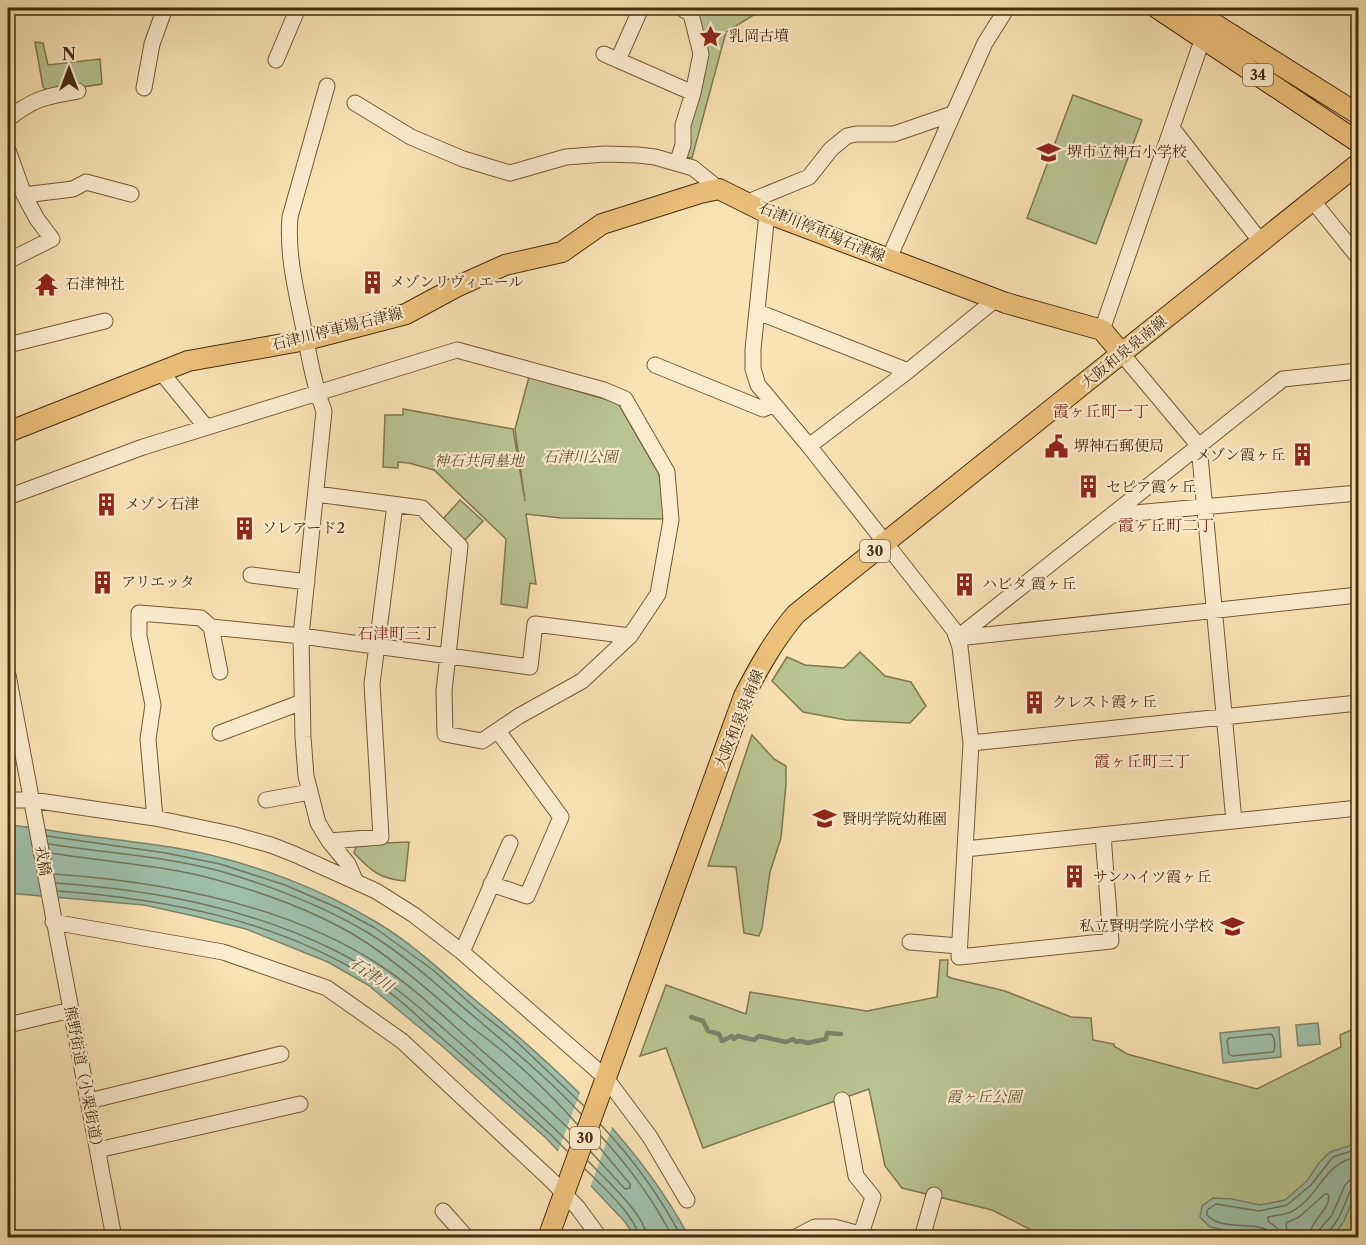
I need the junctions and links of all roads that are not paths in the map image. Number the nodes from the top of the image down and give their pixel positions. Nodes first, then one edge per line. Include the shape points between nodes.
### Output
1 (165, 8) edge
2 (298, 8) edge
3 (641, 8) edge
4 (681, 8) edge
5 (1007, 8) edge
6 (1157, 8) edge
7 (1189, 8) edge
8 (1206, 40) junction
9 (276, 60) dead end
10 (327, 86) dead end
11 (144, 88) dead end
12 (78, 91) dead end
13 (693, 93) junction
14 (355, 103) dead end
15 (952, 114) junction
16 (1359, 114) edge
17 (8, 119) edge
18 (1172, 128) junction
19 (1359, 142) edge
20 (8, 150) edge
21 (677, 163) junction
22 (1359, 164) edge
23 (719, 189) junction
24 (131, 194) dead end
25 (24, 195) junction
26 (1312, 200) junction
27 (748, 202) junction
28 (767, 213) junction
29 (1261, 242) junction
30 (1359, 257) edge
31 (889, 258) junction
32 (8, 261) edge
33 (996, 299) junction
34 (758, 312) junction
35 (105, 321) dead end
36 (1102, 330) junction
37 (306, 340) junction
38 (8, 345) edge
39 (1122, 354) junction
40 (655, 365) dead end
41 (908, 371) junction
42 (1359, 371) edge
43 (161, 372) junction
44 (317, 392) junction
45 (773, 405) junction
46 (206, 427) junction
47 (8, 432) edge
48 (809, 446) junction
49 (1199, 446) junction
50 (1359, 493) edge
51 (316, 494) junction
52 (8, 497) edge
53 (395, 505) junction
54 (1205, 508) junction
55 (1112, 515) junction
56 (884, 544) junction
57 (251, 575) dead end
58 (307, 582) junction
59 (1359, 595) edge
60 (1214, 609) junction
61 (211, 627) junction
62 (301, 636) junction
63 (630, 636) junction
64 (957, 638) junction
65 (376, 646) junction
66 (448, 656) junction
67 (220, 672) dead end
68 (8, 675) edge
69 (302, 702) junction
70 (1359, 703) edge
71 (1224, 717) junction
72 (498, 731) junction
73 (220, 732) dead end
74 (971, 743) junction
75 (310, 792) junction
76 (8, 800) edge
77 (266, 800) dead end
78 (33, 806) junction
79 (1359, 808) edge
80 (155, 818) junction
81 (1234, 821) junction
82 (1103, 835) junction
83 (329, 841) junction
84 (510, 843) dead end
85 (965, 849) junction
86 (355, 880) junction
87 (491, 884) junction
88 (53, 916) junction
89 (910, 942) dead end
90 (959, 946) junction
91 (462, 952) junction
92 (71, 1010) junction
93 (8, 1024) edge
94 (281, 1054) dead end
95 (604, 1086) junction
96 (842, 1100) dead end
97 (89, 1101) junction
98 (300, 1104) dead end
99 (98, 1150) junction
100 (566, 1188) junction
101 (934, 1195) dead end
102 (687, 1200) dead end
103 (443, 1211) dead end
104 (867, 1236) edge
105 (114, 1238) edge
106 (467, 1238) edge
107 (548, 1238) edge
108 (600, 1238) edge
109 (794, 1238) edge
110 (922, 1238) edge

1 - 11 street via 152,44
2 - 9 street
3 - 13 street via 611,57
4 - 13 street via 691,14 701,54
5 - 15 street via 985,43
6 - 8 main road, 34
7 - 16 main road, 34
8 - 18 street via 1199,49
8 - 19 main road, 34
10 - 37 street via 288,232
12 - 17 street via 49,95
13 - 21 street
14 - 21 street via 411,137 510,173 566,157 605,154 638,155
15 - 27 street via 894,134 847,136 809,177
15 - 31 street
18 - 29 street
18 - 36 street
20 - 25 street
21 - 23 street via 693,168
22 - 26 main road, 大阪和泉泉南線 / 30
23 - 27 main road, 石津川停車場石津線
23 - 37 main road, 石津川停車場石津線 via 602,224 562,252 505,265 406,314
24 - 25 street via 86,182 73,189
25 - 32 street via 52,239
26 - 29 main road, 大阪和泉泉南線 / 30
26 - 30 street
27 - 28 main road, 石津川停車場石津線
28 - 31 main road, 石津川停車場石津線
28 - 34 street
29 - 39 main road, 大阪和泉泉南線 / 30
31 - 33 main road, 石津川停車場石津線
33 - 36 main road, 石津川停車場石津線
33 - 41 street
34 - 41 street
34 - 45 street via 753,369 758,385
35 - 38 street
36 - 39 main road
37 - 43 main road, 石津川停車場石津線 via 188,361
37 - 44 street
39 - 49 street
39 - 56 main road, 大阪和泉泉南線 / 30
40 - 45 street via 763,409
41 - 48 street
42 - 49 street via 1282,379
43 - 46 street
43 - 47 main road, 石津川停車場石津線
44 - 46 street
44 - 51 street via 324,411
44 - 63 street via 457,350 625,399 667,472 671,520 658,594
45 - 48 street
46 - 52 street
48 - 56 street
49 - 54 street
49 - 55 street
50 - 54 street
51 - 53 street
51 - 58 street
53 - 65 street
53 - 66 street via 422,508 460,546
54 - 55 street
54 - 60 street
55 - 64 street
56 - 64 street
56 - 95 main road, 大阪和泉泉南線 / 30 via 796,614 766,653 744,696
57 - 58 street
58 - 62 street
59 - 60 street
60 - 64 street
60 - 71 street
61 - 62 street
61 - 67 street
61 - 80 street via 201,618 140,613 139,636 153,705 148,739
62 - 65 street
62 - 69 street
63 - 66 street via 535,624 530,667
63 - 72 street via 582,681
64 - 74 street
65 - 66 street
65 - 83 street via 372,684 381,837
66 - 72 street via 444,691 446,734 482,741
68 - 78 street
69 - 73 street
69 - 75 street
70 - 71 street
71 - 74 street
71 - 81 street
72 - 87 street via 561,816 527,896
74 - 85 street
75 - 77 street
75 - 83 street via 318,824
76 - 78 street
78 - 80 street
78 - 88 street, 戎橋
79 - 81 street
80 - 86 street via 271,845
81 - 82 street
82 - 85 street
82 - 90 street via 1111,941 958,957
83 - 86 street via 348,864
84 - 87 street
85 - 90 street
86 - 91 street via 414,915
87 - 91 street
88 - 92 street, 熊野街道（小栗街道）
88 - 100 street via 223,952 327,988 402,1041
89 - 90 street
91 - 95 street
92 - 93 street
92 - 97 street, 熊野街道（小栗街道）
94 - 97 street
95 - 100 main road, 大阪和泉泉南線 / 30
95 - 102 street via 650,1137
96 - 104 street via 856,1176 873,1197
97 - 99 street, 熊野街道（小栗街道）
98 - 99 street
99 - 105 street, 熊野街道（小栗街道）
100 - 107 main road, 大阪和泉泉南線 / 30
100 - 108 street
101 - 110 street
103 - 106 street
104 - 109 street via 834,1227 815,1227

